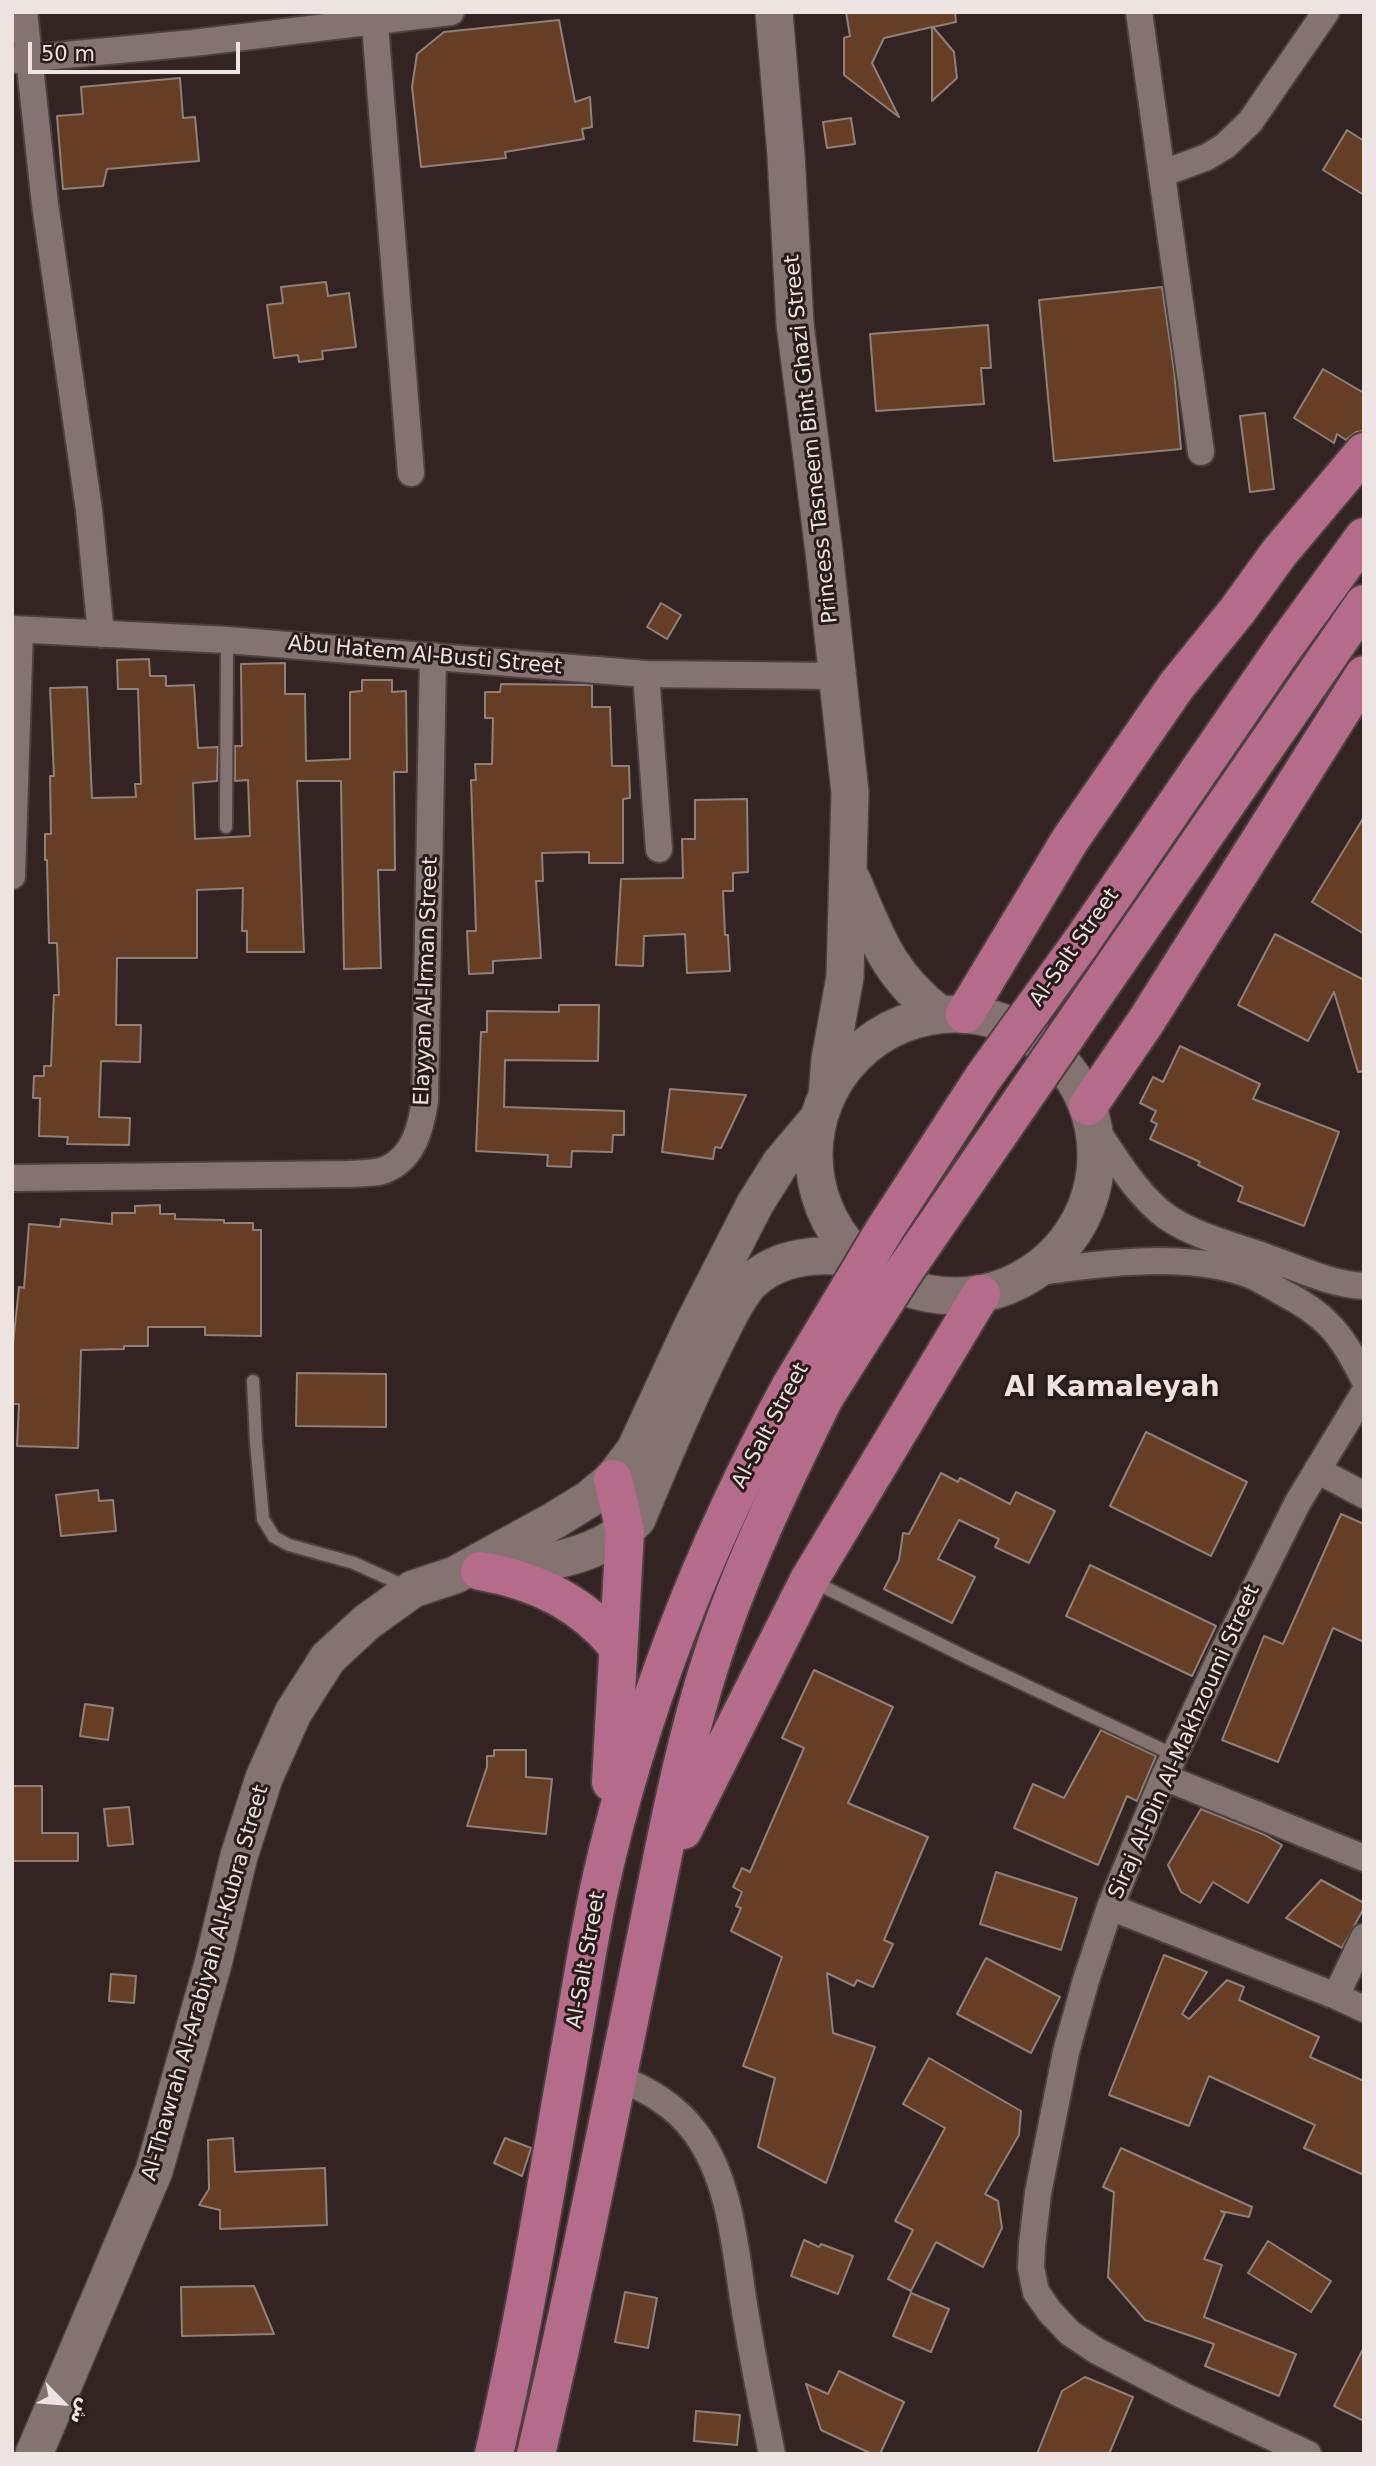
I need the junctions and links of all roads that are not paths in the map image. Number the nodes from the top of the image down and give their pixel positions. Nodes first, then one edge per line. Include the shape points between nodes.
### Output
1 (24, 12) edge
2 (451, 12) edge
3 (774, 12) edge
4 (1139, 12) edge
5 (1326, 12) edge
6 (375, 16) edge
7 (20, 59) edge
8 (1164, 173) junction
9 (1364, 452) edge
10 (1201, 453) dead end
11 (411, 473) dead end
12 (1364, 537) edge
13 (1364, 604) edge
14 (16, 629) edge
15 (101, 634) junction
16 (227, 640) junction
17 (433, 656) junction
18 (646, 674) junction
19 (1364, 675) edge
20 (837, 676) junction
21 (226, 827) dead end
22 (659, 849) dead end
23 (846, 866) junction
24 (12, 876) edge
25 (952, 1014) junction
26 (822, 1107) junction
27 (1090, 1116) junction
28 (12, 1178) edge
29 (858, 1258) junction
30 (1260, 1267) junction
31 (1033, 1273) junction
32 (1364, 1286) edge
33 (981, 1294) junction
34 (1364, 1379) edge
35 (253, 1381) dead end
36 (808, 1391) junction
37 (1364, 1393) edge
38 (1318, 1470) junction
39 (613, 1479) junction
40 (1364, 1495) edge
41 (625, 1531) junction
42 (467, 1573) junction
43 (809, 1580) junction
44 (413, 1590) junction
45 (617, 1646) junction
46 (1169, 1766) junction
47 (1364, 1858) edge
48 (659, 1876) junction
49 (600, 1885) junction
50 (1110, 1907) junction
51 (1364, 1937) edge
52 (1336, 1996) junction
53 (1364, 2009) edge
54 (617, 2077) junction
55 (34, 2454) edge
56 (494, 2454) edge
57 (536, 2454) edge
58 (772, 2454) edge
59 (1308, 2454) edge

1 - 7 street
2 - 6 street
3 - 20 street, Princess Tasneem Bint Ghazi Street via 795,324
4 - 8 street
5 - 8 street via 1250,122 1207,157
6 - 7 street via 193,43
6 - 11 street
7 - 15 street via 89,510
8 - 10 street
9 - 25 main road via 1279,552 1177,685
12 - 36 main road, Al-Salt Street, bridge via 983,1078 885,1229
13 - 36 main road, Al-Salt Street, bridge via 903,1273
14 - 15 street, Abu Hatem Al-Busti Street
14 - 24 street
15 - 16 street, Abu Hatem Al-Busti Street
16 - 17 street, Abu Hatem Al-Busti Street
16 - 21 lane
17 - 18 street, Abu Hatem Al-Busti Street
17 - 28 street, Elayyan Al-Irman Street via 425,1101 421,1127 401,1160 386,1170 349,1174
18 - 20 street, Abu Hatem Al-Busti Street
18 - 22 street
19 - 27 main road
20 - 23 street, Princess Tasneem Bint Ghazi Street via 850,792
23 - 25 street, Princess Tasneem Bint Ghazi Street via 882,950 901,979 919,997
23 - 26 street, Princess Tasneem Bint Ghazi Street via 845,976
25 - 26 street, Al-Thawrah Al-Arabiyah Al-Kubra Street via 913,1019 882,1034 854,1055
25 - 27 street via 1005,1021 1041,1041 1070,1070
26 - 29 street, Princess Tasneem Bint Ghazi Street via 814,1169 819,1194 828,1218
26 - 39 street, Al-Thawrah Al-Arabiyah Al-Kubra Street via 755,1203 635,1450
27 - 30 street via 1133,1181 1165,1216
27 - 31 street via 1096,1142 1095,1178 1079,1223 1050,1260
29 - 33 street via 894,1283 937,1296
29 - 41 street, Al-Thawrah Al-Arabiyah Al-Kubra Street via 805,1258 768,1270 750,1283 691,1391 637,1519
30 - 31 street via 1162,1261
30 - 32 street
30 - 34 street via 1329,1325
31 - 33 street
33 - 43 main road
35 - 44 lane via 264,1519 274,1537 354,1563
36 - 48 main road, Al-Salt Street via 764,1524 710,1662
36 - 49 main road, Al-Salt Street via 760,1441 694,1583 628,1779
37 - 38 street, Siraj Al-Din Al-Makhzoumi Street
38 - 40 street
38 - 46 street, Siraj Al-Din Al-Makhzoumi Street via 1261,1575
39 - 41 main road
39 - 42 street, Al-Thawrah Al-Arabiyah Al-Kubra Street via 555,1521
41 - 42 street, Al-Thawrah Al-Arabiyah Al-Kubra Street via 590,1550 553,1561
41 - 45 main road
42 - 44 street, Al-Thawrah Al-Arabiyah Al-Kubra Street
42 - 45 main road via 531,1583 560,1597
43 - 46 lane via 972,1660
43 - 48 main road
44 - 55 street, Al-Thawrah Al-Arabiyah Al-Kubra Street via 366,1622 328,1658 293,1713 264,1778 154,2171
45 - 49 main road via 614,1746
46 - 47 street
46 - 50 street, Siraj Al-Din Al-Makhzoumi Street
48 - 54 main road, Al-Salt Street
49 - 56 main road, Al-Salt Street via 533,2268
50 - 52 street
50 - 59 street, Siraj Al-Din Al-Makhzoumi Street via 1076,2015 1049,2132 1032,2245 1036,2292 1070,2333 1097,2351
51 - 52 street
52 - 53 street
54 - 57 main road, Al-Salt Street
54 - 58 street via 649,2090 677,2112 715,2165 729,2213

